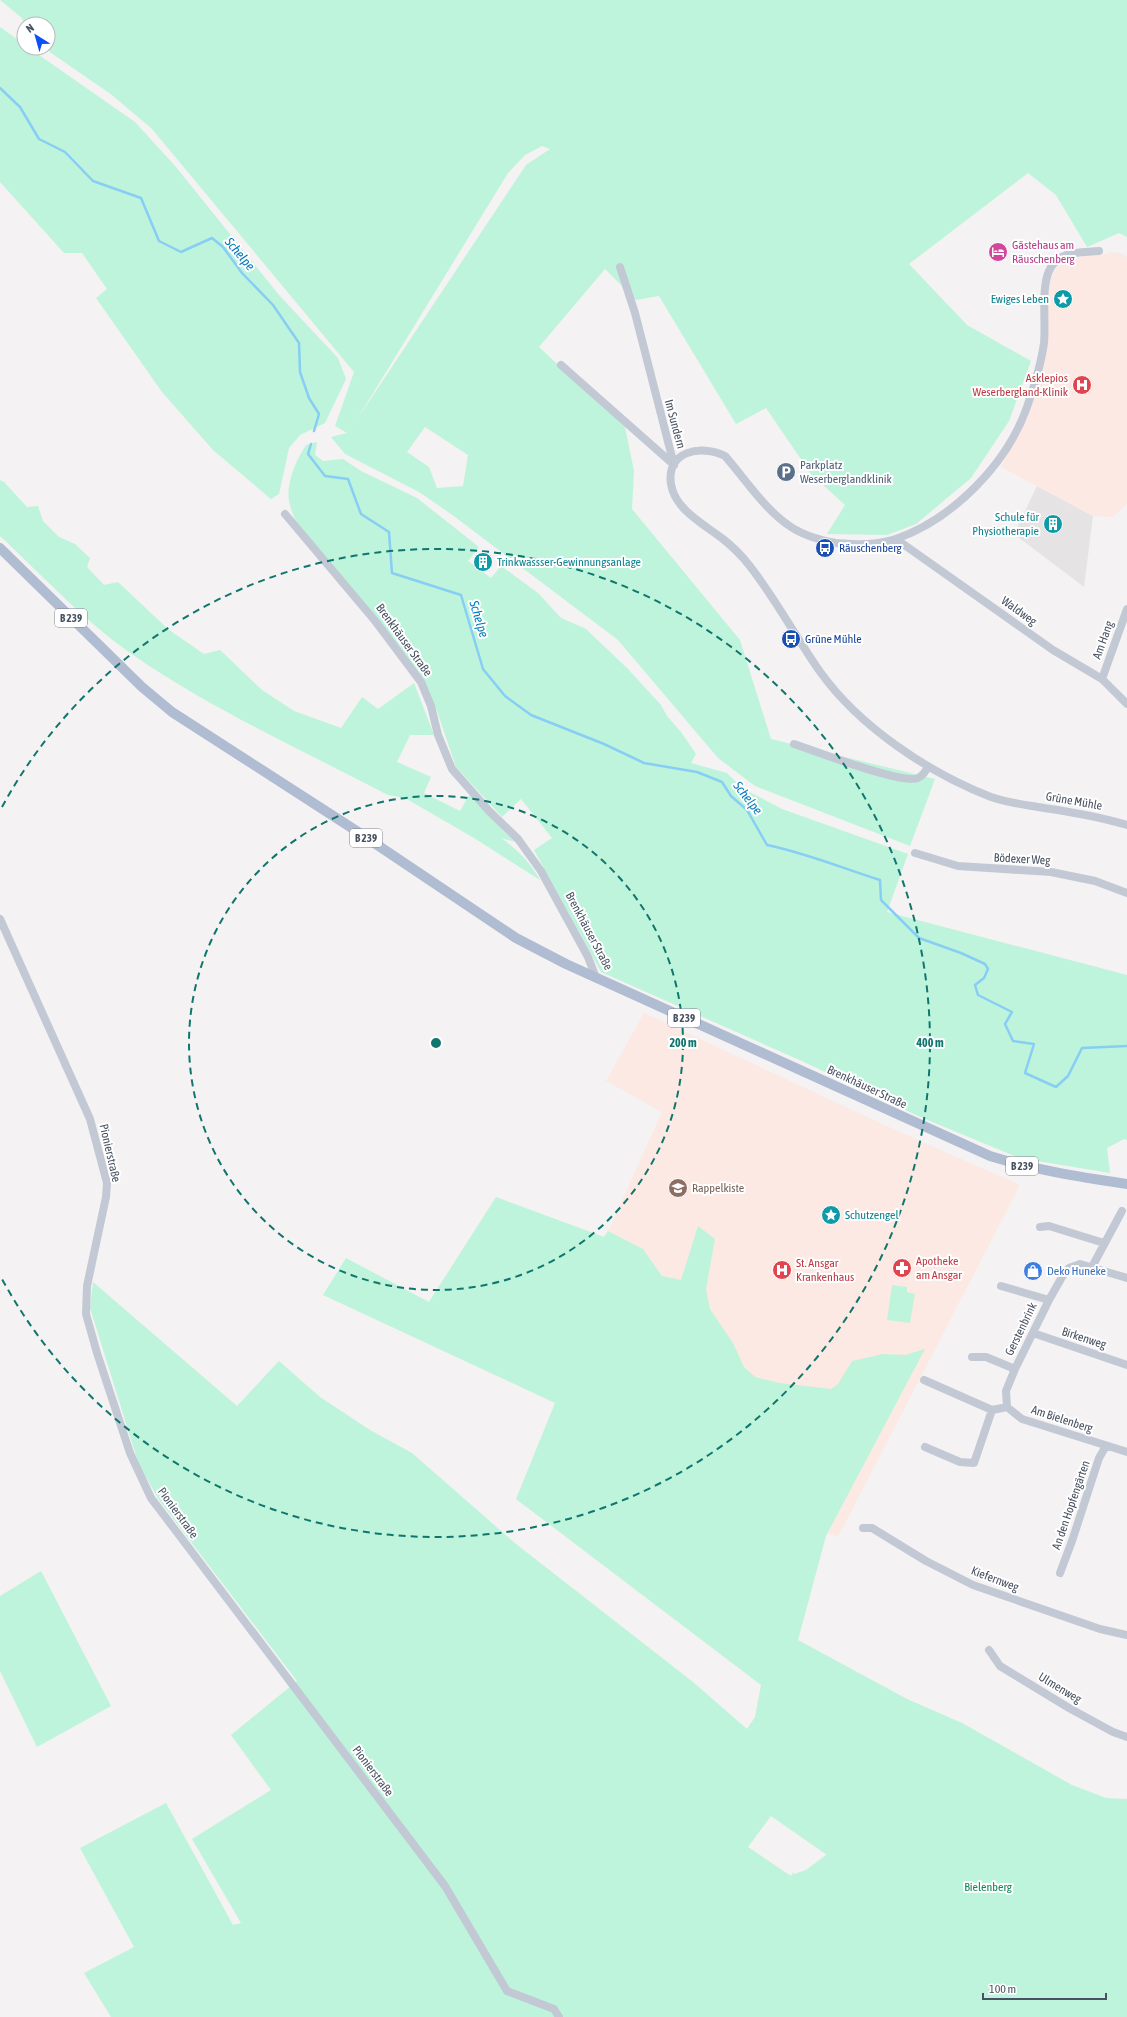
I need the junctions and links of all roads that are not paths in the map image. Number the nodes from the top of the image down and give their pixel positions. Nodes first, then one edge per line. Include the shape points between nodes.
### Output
1 (1099, 251) dead end
2 (620, 267) dead end
3 (560, 365) dead end
4 (674, 465) junction
5 (285, 514) dead end
6 (896, 539) junction
7 (0, 548) edge
8 (1127, 609) edge
9 (1102, 679) junction
10 (1127, 704) edge
11 (794, 744) dead end
12 (928, 766) junction
13 (1127, 825) edge
14 (915, 853) dead end
15 (1127, 894) edge
16 (0, 919) edge
17 (596, 978) junction
18 (1127, 1184) edge
19 (1122, 1211) dead end
20 (1040, 1227) dead end
21 (1104, 1243) junction
22 (1092, 1267) junction
23 (1127, 1278) edge
24 (1001, 1286) dead end
25 (1049, 1300) junction
26 (1033, 1333) junction
27 (972, 1357) dead end
28 (1127, 1366) edge
29 (1015, 1369) junction
30 (924, 1380) dead end
31 (1007, 1407) junction
32 (992, 1410) junction
33 (1106, 1446) junction
34 (925, 1447) dead end
35 (1127, 1452) edge
36 (863, 1528) dead end
37 (1060, 1572) dead end
38 (1127, 1635) edge
39 (988, 1650) dead end
40 (1127, 1736) edge
41 (560, 2017) edge

1 - 6 street via 1068,253 1057,260 1049,270 1042,354 1026,409 1000,458 979,485 955,505
2 - 4 street, Im Sundern via 635,313
3 - 4 street, Im Sundern
4 - 6 street via 688,451 717,452 725,456 772,511 791,528 824,541 857,546
4 - 12 street, Grüne Mühle via 670,478 672,492 684,508 724,540 749,565 829,684 869,724 902,750
5 - 17 street, Brenkhäuser Straße via 376,622 421,682 452,769 518,839 541,871 588,957
6 - 9 street, Waldweg via 1053,650
7 - 17 main road, B 239 via 142,687 172,712 516,938
8 - 9 street, Am Hang
9 - 10 street, Waldweg
11 - 12 street via 875,771 907,778 918,778
12 - 13 street, Grüne Mühle via 946,777 992,797 1105,818
14 - 15 street, Bödexer Weg via 958,866 1051,872 1095,881
16 - 41 street, Pionierstraße via 90,1119 107,1183 87,1286 86,1314 130,1453 151,1498 445,1886 507,1990 554,2009
17 - 18 main road, Brenkhäuser Straße / B 239 via 990,1156 1060,1174
19 - 21 street
20 - 21 street via 1049,1226
21 - 22 street
22 - 23 street, Gerstenbrink
22 - 25 street, Gerstenbrink via 1080,1264 1069,1268
24 - 25 street, Gerstenbrink
25 - 26 street, Gerstenbrink
26 - 28 street, Birkenweg
26 - 29 street, Gerstenbrink
27 - 29 street, Gerstenbrink via 986,1357
29 - 31 street, Gerstenbrink via 1006,1391
30 - 32 street
31 - 32 street
31 - 33 street, Am Bielenberg via 1022,1419
32 - 34 street via 974,1463 960,1462
33 - 35 street, Am Bielenberg
33 - 37 street, An den Hopfengärten via 1099,1458
36 - 38 street, Kiefernweg via 872,1528 926,1561 973,1585 1100,1629
39 - 40 street, Ulmenweg via 1000,1666 1112,1732

